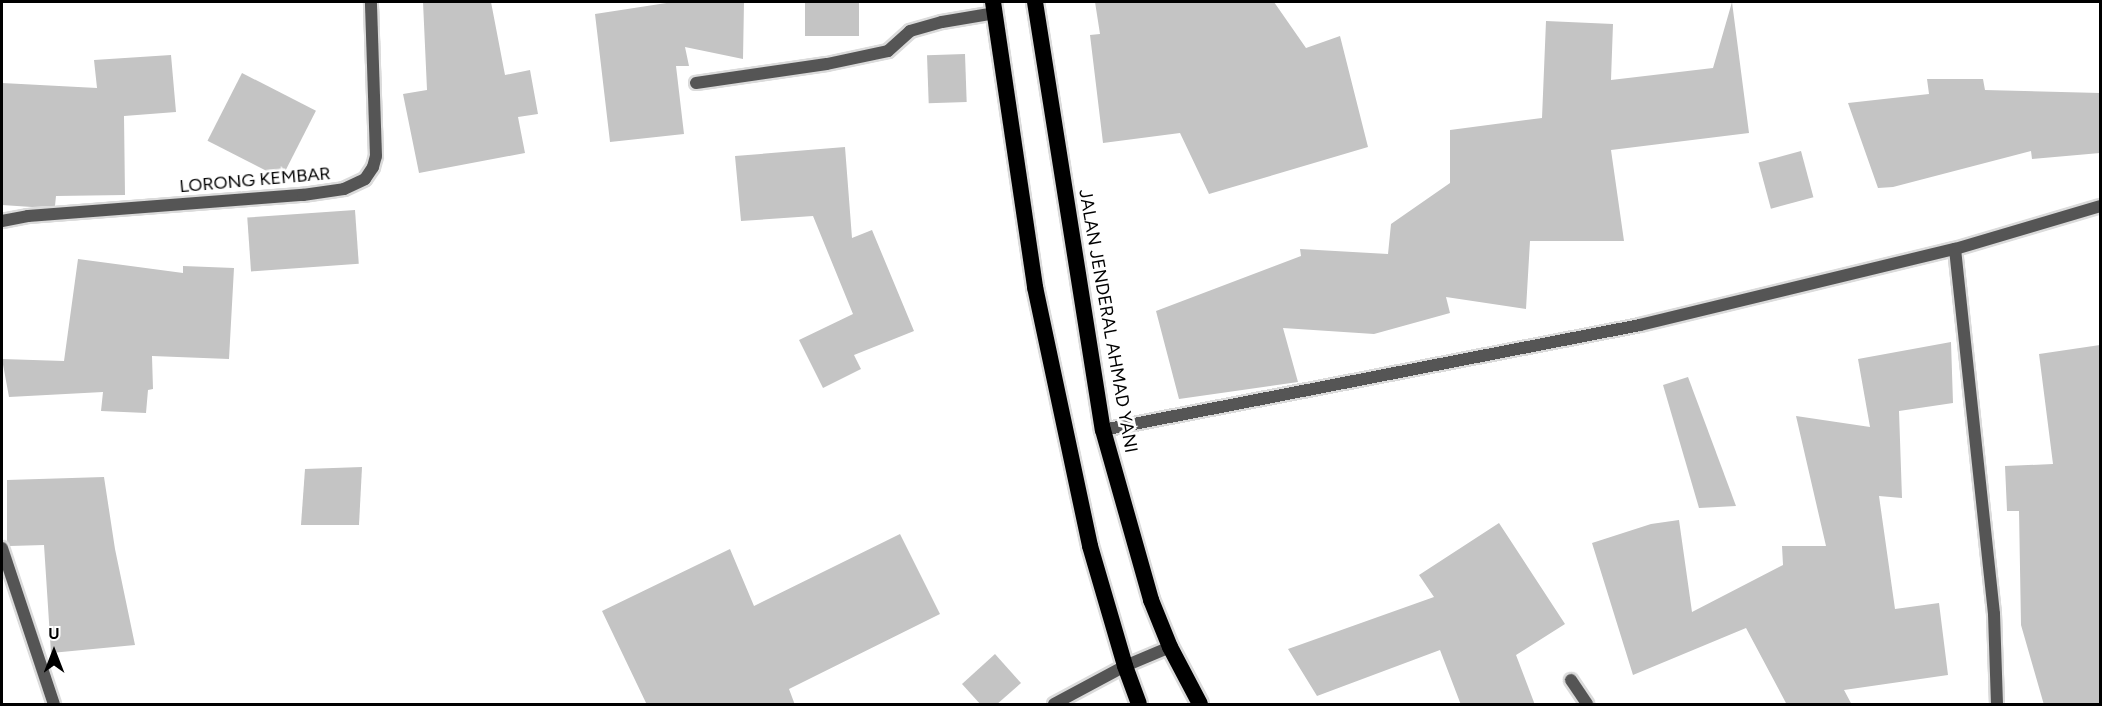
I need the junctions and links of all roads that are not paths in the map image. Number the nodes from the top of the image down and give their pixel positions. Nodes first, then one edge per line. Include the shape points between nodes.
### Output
1 (371, 2) edge
2 (1035, 2) edge
3 (994, 7) edge
4 (696, 83) dead end
5 (2100, 206) edge
6 (2, 221) edge
7 (1956, 249) junction
8 (1103, 430) junction
9 (2, 548) edge
10 (1170, 647) junction
11 (1125, 666) junction
12 (1571, 680) dead end
13 (54, 705) edge
14 (1054, 705) edge
15 (1139, 705) edge
16 (1200, 705) edge
17 (1587, 705) edge
18 (1997, 705) edge

1 - 6 street, LORONG KEMBAR via 376,156 365,179 344,189 303,195
2 - 8 highway, JALAN JENDERAL AHMAD YANI
3 - 4 street via 910,31 888,51
3 - 11 highway via 1035,287 1090,546
5 - 7 street
7 - 8 street via 1640,325
7 - 18 street via 1994,614
8 - 10 highway, JALAN JENDERAL AHMAD YANI via 1151,600
9 - 13 street
10 - 11 street
10 - 16 highway, JALAN JENDERAL AHMAD YANI
11 - 14 street
11 - 15 highway
12 - 17 street

